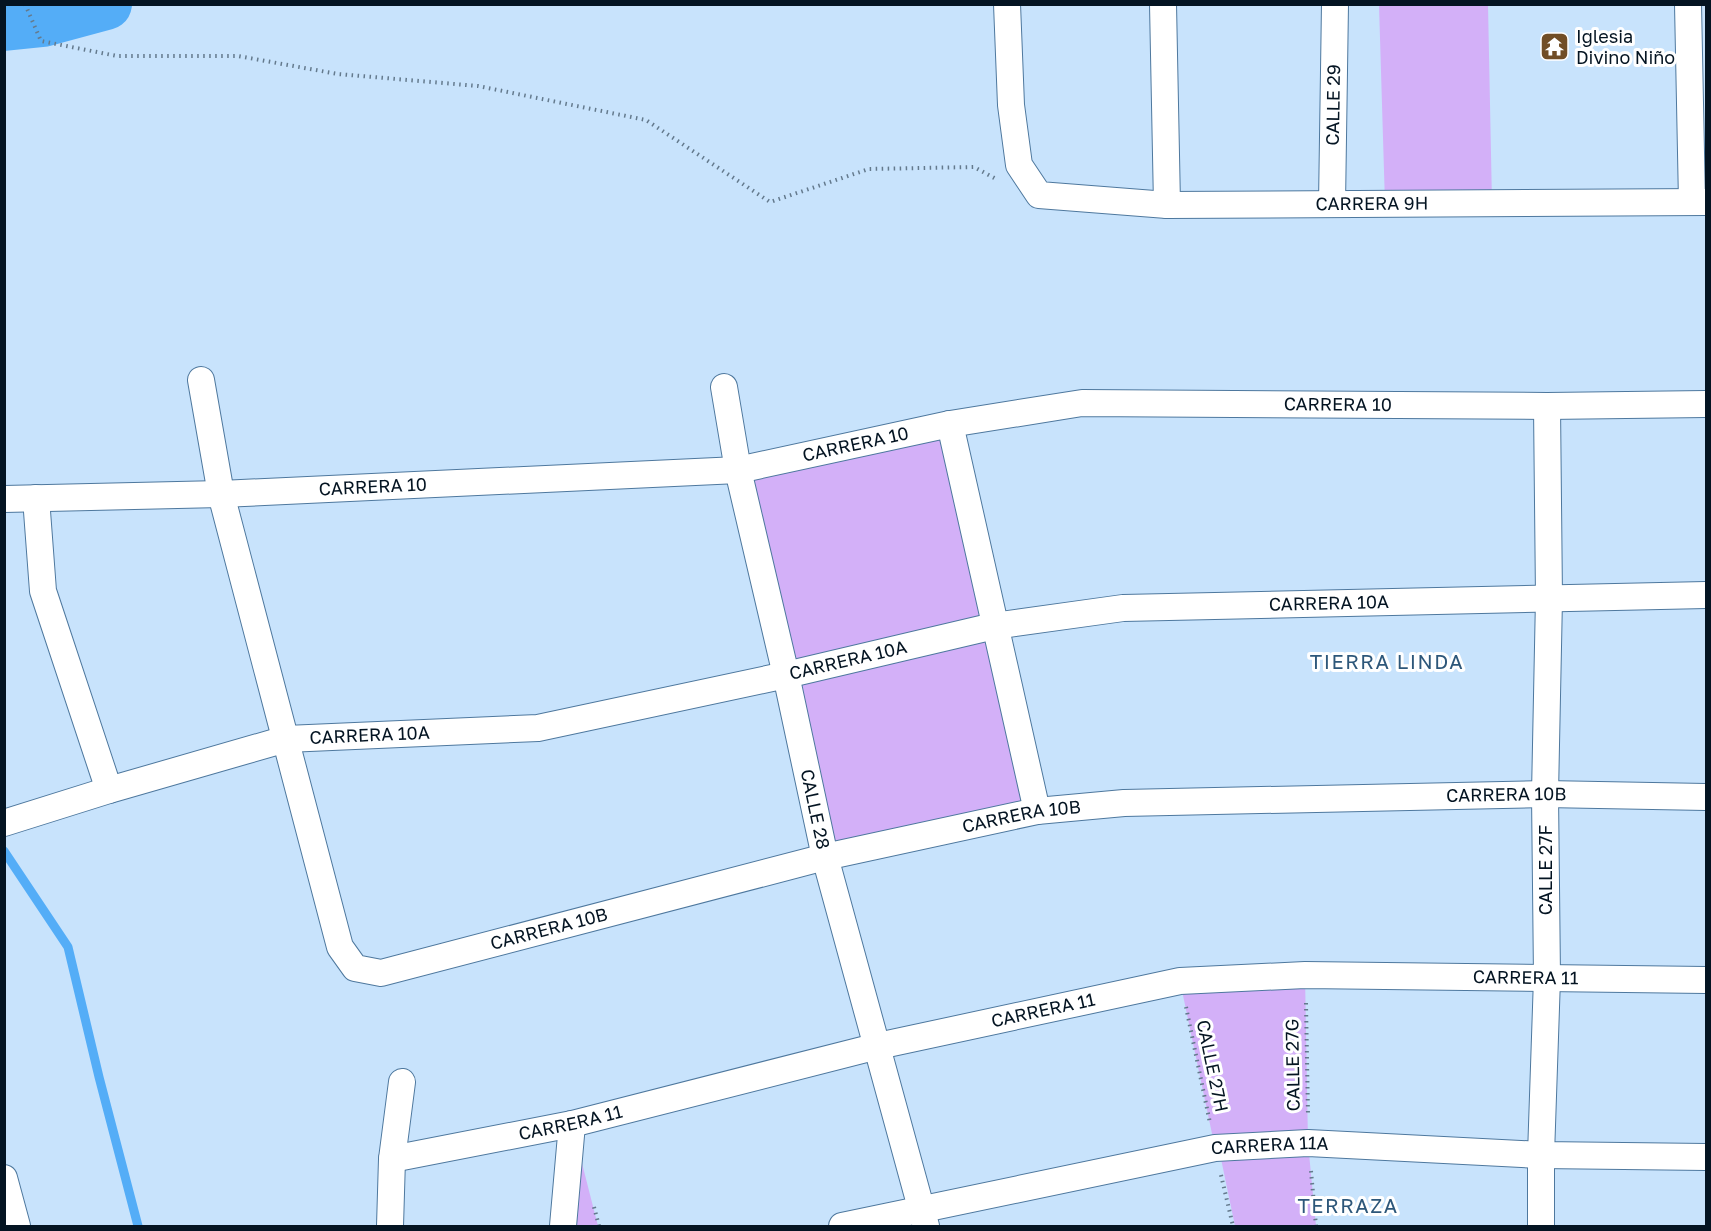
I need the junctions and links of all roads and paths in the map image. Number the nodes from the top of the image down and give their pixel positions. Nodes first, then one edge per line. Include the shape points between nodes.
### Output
1 (1007, 4) edge
2 (1163, 4) edge
3 (1335, 4) edge
4 (1688, 4) edge
5 (25, 7) edge
6 (1698, 63) edge
7 (1039, 195) junction
8 (1699, 202) edge
9 (1332, 204) junction
10 (1167, 205) junction
11 (201, 380) dead end
12 (724, 387) dead end
13 (1707, 404) edge
14 (1547, 406) junction
15 (950, 424) junction
16 (738, 470) junction
17 (221, 494) junction
18 (36, 498) junction
19 (4, 499) edge
20 (1707, 595) edge
21 (1550, 598) junction
22 (994, 626) junction
23 (786, 675) junction
24 (286, 740) junction
25 (109, 790) junction
26 (1545, 794) junction
27 (1707, 797) edge
28 (1037, 812) junction
29 (4, 823) edge
30 (825, 858) junction
31 (1305, 975) junction
32 (1547, 978) junction
33 (1707, 980) edge
34 (1180, 981) junction
35 (878, 1046) junction
36 (402, 1082) dead end
37 (572, 1124) junction
38 (1308, 1143) junction
39 (1215, 1148) junction
40 (1541, 1155) junction
41 (1707, 1157) edge
42 (392, 1159) junction
43 (4, 1178) edge
44 (924, 1218) edge
45 (17, 1227) edge
46 (390, 1227) edge
47 (563, 1227) edge
48 (842, 1227) edge
49 (1233, 1227) edge
50 (1316, 1227) edge
51 (1541, 1227) edge

1 - 7 street via 1011,105 1019,165
2 - 10 street
3 - 9 street, CALLE 29
4 - 6 street
5 - 7 path via 41,41 117,56 237,56 338,74 478,86 646,120 770,201 869,169 974,167 1010,187
6 - 8 street
7 - 10 street, CARRERA 9H
8 - 9 street, CARRERA 9H
9 - 10 street, CARRERA 9H
11 - 17 street
12 - 16 street, CALLE 28
13 - 14 street, CARRERA 10
14 - 15 street, CARRERA 10 via 1082,403
14 - 21 street, CALLE 27F
15 - 16 street, CARRERA 10
15 - 22 street
16 - 17 street, CARRERA 10
16 - 23 street, CALLE 28
17 - 18 street, CARRERA 10
17 - 24 street
18 - 19 street, CARRERA 10
18 - 25 street via 43,591
20 - 21 street, CARRERA 10A
21 - 22 street, CARRERA 10A via 1123,608
21 - 26 street, CALLE 27F
22 - 23 street, CARRERA 10A
22 - 28 street
23 - 24 street, CARRERA 10A via 538,728
23 - 30 street, CALLE 28
24 - 25 street, CARRERA 10A
24 - 30 street, CARRERA 10B via 340,947 355,968 381,973
25 - 29 street, CARRERA 10A
26 - 27 street, CARRERA 10B
26 - 28 street, CARRERA 10B via 1124,803
26 - 32 street, CALLE 27F
28 - 30 street, CARRERA 10B
30 - 35 street, CALLE 28
31 - 32 street, CARRERA 11
31 - 34 street, CARRERA 11
31 - 38 path, CALLE 27G
32 - 33 street, CARRERA 11
32 - 40 street, CALLE 27F
34 - 35 street, CARRERA 11
34 - 39 path, CALLE 27H
35 - 37 street, CARRERA 11
35 - 44 street, CALLE 28
36 - 42 street
37 - 42 street, CARRERA 11
37 - 47 street
38 - 39 street, CARRERA 11A
38 - 40 street, CARRERA 11A
38 - 50 path, CALLE 27G
39 - 44 street, CARRERA 11A
39 - 49 path, CALLE 27H
40 - 41 street, CARRERA 11A
40 - 51 street, CALLE 27F
42 - 46 street
43 - 45 street
44 - 48 street, CARRERA 11A

